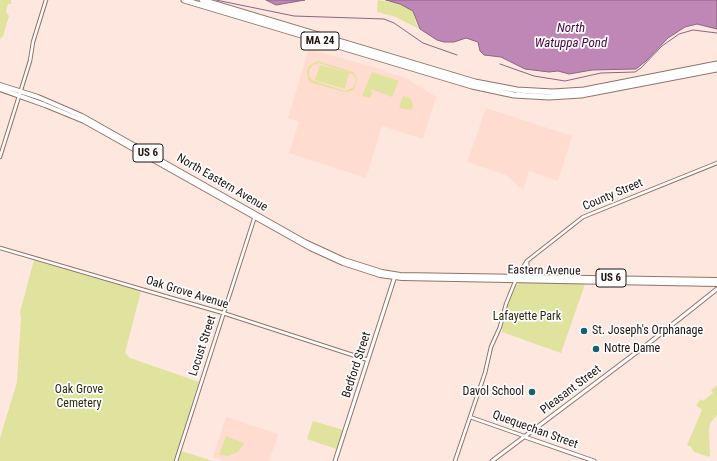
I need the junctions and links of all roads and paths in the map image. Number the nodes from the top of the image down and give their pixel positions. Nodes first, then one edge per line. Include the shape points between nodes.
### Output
1 (46, 0) edge
2 (184, 0) edge
3 (202, 0) edge
4 (717, 64) edge
5 (717, 69) edge
6 (459, 80) junction
7 (0, 85) edge
8 (0, 89) edge
9 (20, 94) junction
10 (0, 157) edge
11 (717, 163) edge
12 (255, 215) junction
13 (0, 248) edge
14 (527, 261) junction
15 (395, 276) junction
16 (516, 279) junction
17 (528, 279) junction
18 (717, 280) edge
19 (717, 284) edge
20 (717, 289) edge
21 (223, 313) junction
22 (368, 360) junction
23 (470, 417) junction
24 (525, 437) junction
25 (176, 461) edge
26 (335, 461) edge
27 (455, 461) edge
28 (492, 461) edge
29 (594, 461) edge

1 - 9 street
2 - 6 highway, MA 24
3 - 6 highway, MA 24
4 - 6 highway, MA 24 via 594,88 560,92 514,90
5 - 6 highway, MA 24 via 564,97 489,91
7 - 9 main road, US 6
8 - 9 main road, US 6
9 - 10 street
9 - 12 main road, North Eastern Avenue / US 6 via 96,127
11 - 14 street, County Street via 583,217
12 - 15 main road, North Eastern Avenue / US 6 via 330,254
12 - 21 street, Locust Street
13 - 21 street, Oak Grove Avenue
14 - 16 street, County Street
14 - 17 street
15 - 16 main road, Eastern Avenue / US 6
15 - 22 main road, Bedford Street
16 - 17 main road, Eastern Avenue / US 6
16 - 23 street, County Street
17 - 18 main road, Eastern Avenue / US 6
17 - 19 main road, Eastern Avenue / US 6
20 - 24 main road, Pleasant Street
21 - 22 street, Oak Grove Avenue
21 - 25 street, Locust Street
22 - 26 main road, Bedford Street
23 - 24 street, Quequechan Street
23 - 27 street, County Street
24 - 28 main road, Pleasant Street
24 - 29 main road, Quequechan Street

